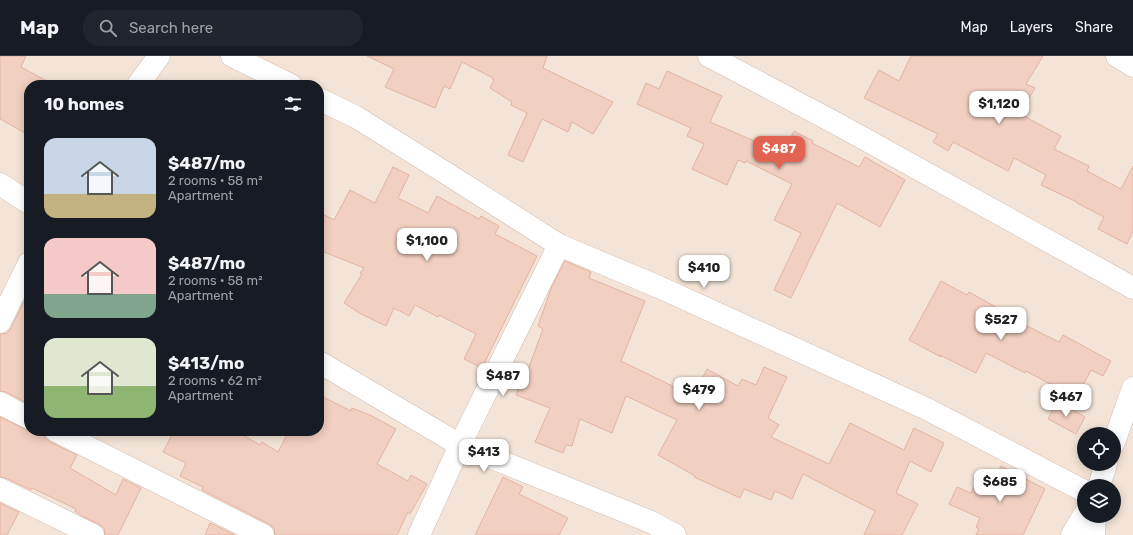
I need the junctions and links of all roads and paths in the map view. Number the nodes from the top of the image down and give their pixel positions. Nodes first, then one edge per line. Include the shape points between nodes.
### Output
1 (159, 56) edge
2 (232, 56) edge
3 (709, 56) edge
4 (1117, 56) edge
5 (1133, 66) edge
6 (142, 80) edge
7 (281, 80) edge
8 (324, 101) edge
9 (0, 184) edge
10 (24, 200) edge
11 (560, 245) junction
12 (24, 273) edge
13 (1133, 288) edge
14 (0, 322) edge
15 (324, 365) edge
16 (1133, 388) edge
17 (0, 403) edge
18 (24, 415) edge
19 (1119, 427) edge
20 (66, 436) edge
21 (460, 445) junction
22 (1077, 487) edge
23 (0, 489) edge
24 (1079, 523) edge
25 (1095, 523) edge
26 (93, 535) edge
27 (263, 535) edge
28 (419, 535) edge
29 (675, 535) edge
30 (1072, 535) edge
31 (1094, 535) edge

1 - 6 street
2 - 7 street
3 - 13 street via 842,126
4 - 5 street
8 - 11 street via 356,117
9 - 10 street
11 - 21 street
11 - 22 street via 659,287 927,409
12 - 14 street
15 - 21 street
16 - 19 street
17 - 18 street
20 - 27 street
21 - 28 street
21 - 29 street via 651,522
23 - 26 street
24 - 30 street
25 - 31 street

